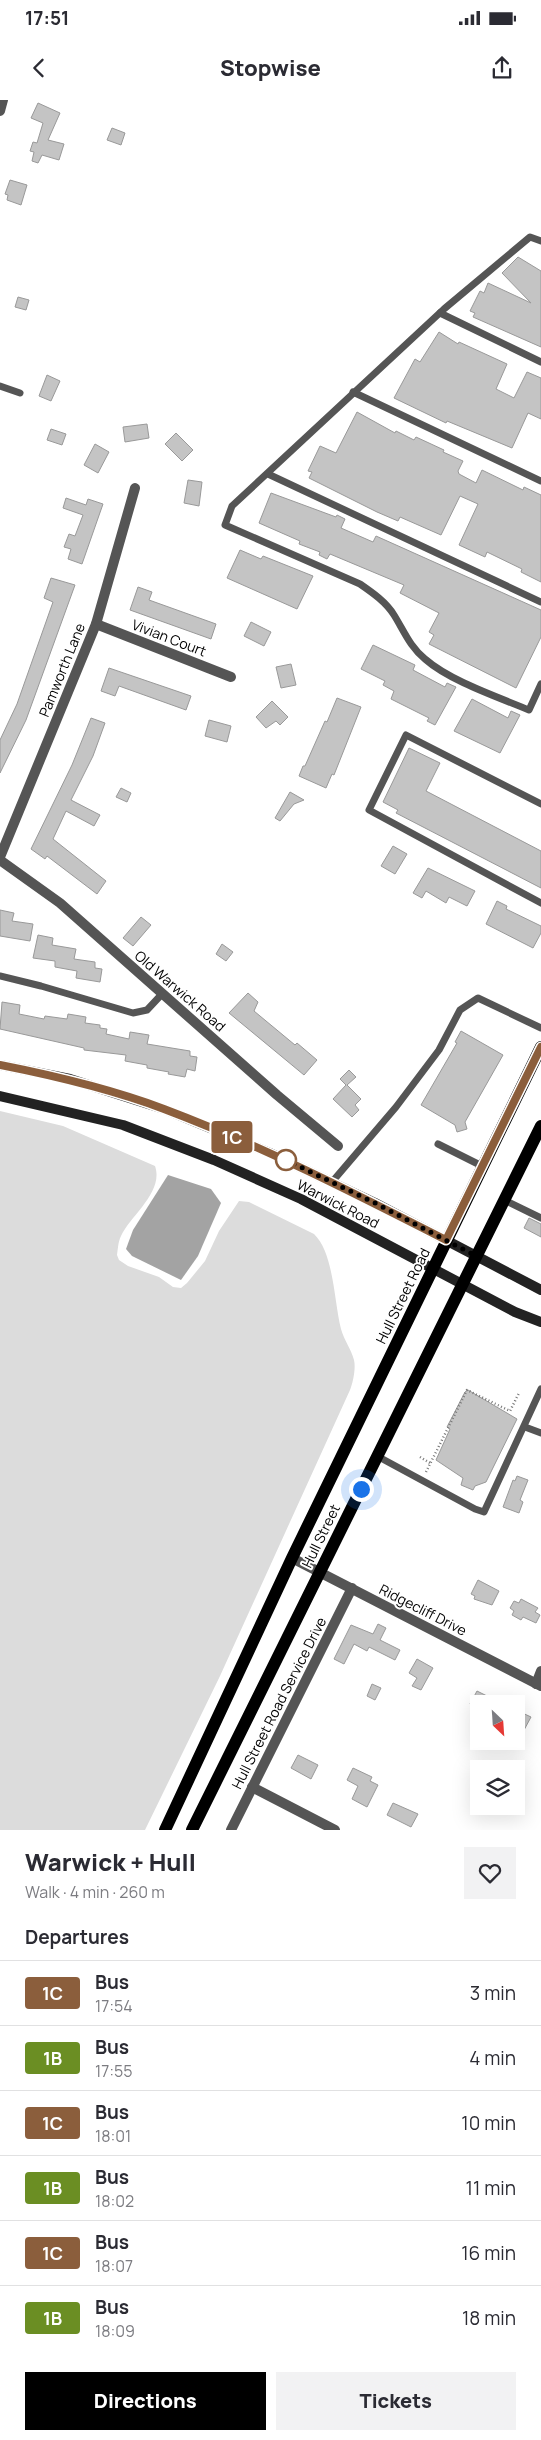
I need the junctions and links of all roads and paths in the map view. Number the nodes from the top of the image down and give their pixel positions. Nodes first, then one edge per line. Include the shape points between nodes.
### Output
1 (3, 100) edge
2 (0, 111) edge
3 (541, 241) edge
4 (440, 312) junction
5 (541, 362) edge
6 (0, 386) edge
7 (353, 392) junction
8 (20, 393) dead end
9 (268, 474) junction
10 (541, 481) edge
11 (135, 488) dead end
12 (541, 602) edge
13 (96, 624) junction
14 (231, 677) dead end
15 (541, 684) edge
16 (541, 804) edge
17 (0, 859) edge
18 (541, 902) edge
19 (0, 976) edge
20 (162, 994) junction
21 (541, 1028) edge
22 (541, 1047) edge
23 (0, 1064) edge
24 (0, 1096) edge
25 (541, 1126) edge
26 (438, 1144) dead end
27 (338, 1146) dead end
28 (482, 1166) junction
29 (332, 1182) junction
30 (504, 1200) junction
31 (541, 1218) edge
32 (446, 1240) junction
33 (476, 1256) junction
34 (433, 1268) junction
35 (463, 1284) junction
36 (541, 1290) edge
37 (541, 1322) edge
38 (541, 1390) edge
39 (519, 1393) dead end
40 (538, 1402) edge
41 (525, 1428) junction
42 (541, 1433) edge
43 (377, 1456) junction
44 (420, 1457) dead end
45 (292, 1558) junction
46 (320, 1571) junction
47 (352, 1588) junction
48 (541, 1671) edge
49 (539, 1685) edge
50 (252, 1787) junction
51 (165, 1830) edge
52 (192, 1830) edge
53 (231, 1830) edge
54 (335, 1830) edge

1 - 2 street
3 - 4 lane via 530,236
4 - 5 lane
4 - 7 lane
6 - 8 lane
7 - 9 lane
7 - 10 lane
9 - 12 lane
9 - 15 lane via 232,506 225,525 360,584 378,596 407,640 426,660 459,679 529,710
11 - 13 street, Pamworth Lane
13 - 14 street, Vivian Court
13 - 17 street, Pamworth Lane
16 - 18 lane via 406,735 369,810
17 - 20 street, Old Warwick Road via 60,903
19 - 20 lane via 133,1013 147,1010
20 - 27 street, Old Warwick Road
21 - 29 lane via 478,998 460,1010 439,1050
22 - 28 main road, Hull Street Road
23 - 29 main road, Warwick Road via 70,1080 164,1109
24 - 34 main road, Warwick Road via 123,1126 214,1160 301,1199
25 - 30 main road
26 - 28 lane
28 - 32 main road, Hull Street Road
29 - 32 main road, Warwick Road
30 - 31 lane
30 - 33 main road
32 - 33 main road, Warwick Road
32 - 34 main road, Hull Street Road
33 - 35 main road, Hull Street
33 - 36 main road, Warwick Road
34 - 35 main road, Warwick Road
34 - 45 main road, Hull Street Road
35 - 37 main road, Warwick Road
35 - 43 main road, Hull Street
38 - 40 lane
39 - 44 path via 510,1411 468,1390 430,1463
40 - 41 lane
41 - 42 lane
41 - 43 lane via 484,1512
43 - 46 main road, Hull Street
45 - 46 street, Ridgecliff Drive
45 - 51 main road, Hull Street
46 - 47 street, Ridgecliff Drive
46 - 52 main road, Hull Street
47 - 49 street, Ridgecliff Drive
47 - 50 street, Hull Street Road Service Drive
48 - 49 street
50 - 53 street, Hull Street Road Service Drive
50 - 54 street

